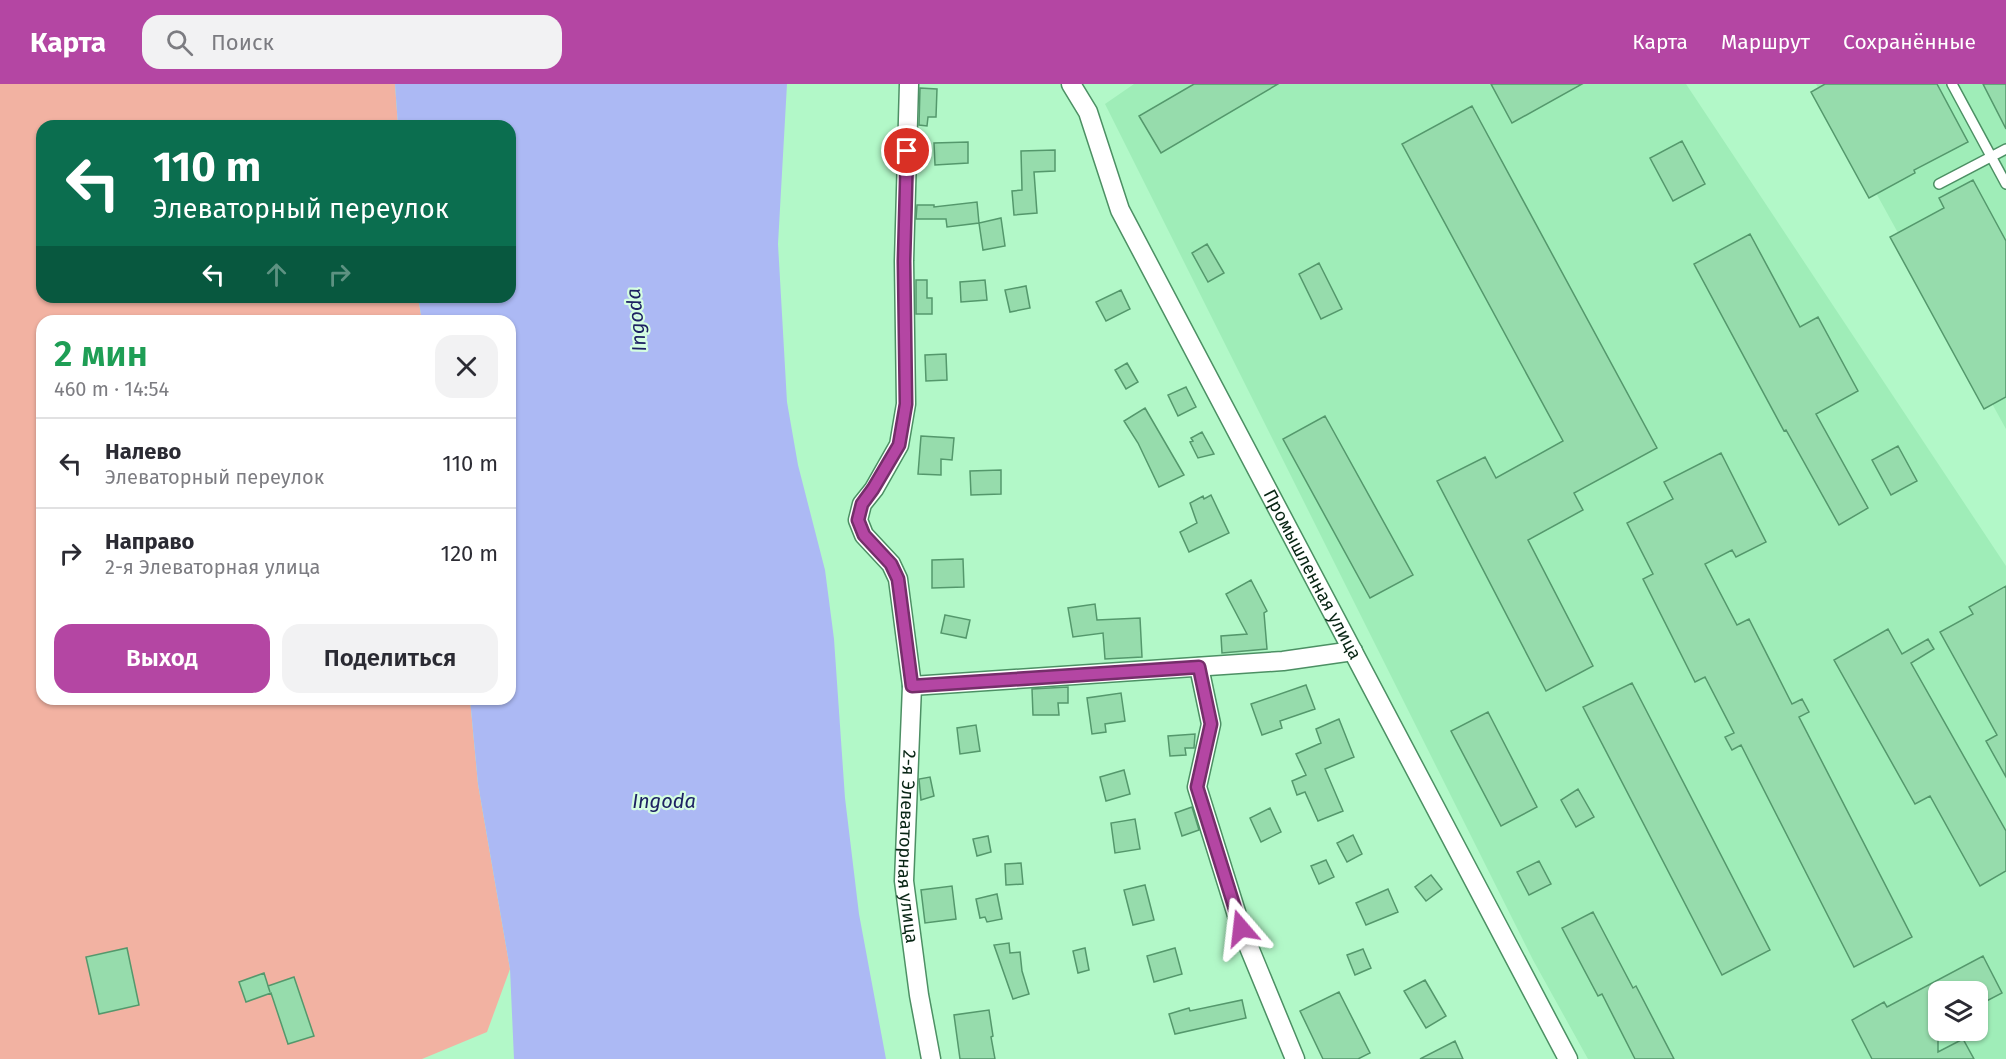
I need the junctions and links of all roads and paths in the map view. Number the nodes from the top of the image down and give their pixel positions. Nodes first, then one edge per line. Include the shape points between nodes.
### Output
1 (909, 84) edge
2 (1071, 84) edge
3 (1952, 84) edge
4 (2006, 149) edge
5 (1991, 156) junction
6 (1939, 184) dead end
7 (2006, 184) edge
8 (1353, 651) junction
9 (1199, 667) junction
10 (912, 686) junction
11 (931, 1059) edge
12 (1295, 1059) edge
13 (1568, 1059) edge

1 - 10 street, 2-я Элеваторная улица via 904,261 906,404 899,445 862,504 858,520 864,535 891,564 898,579
2 - 8 street, Промышленная улица via 1088,112 1120,210
3 - 5 lane
4 - 5 lane
5 - 6 lane
5 - 7 lane
8 - 9 street
8 - 13 street, Промышленная улица
9 - 10 street
9 - 12 street via 1211,724 1197,787 1241,928
10 - 11 street, 2-я Элеваторная улица via 904,881

